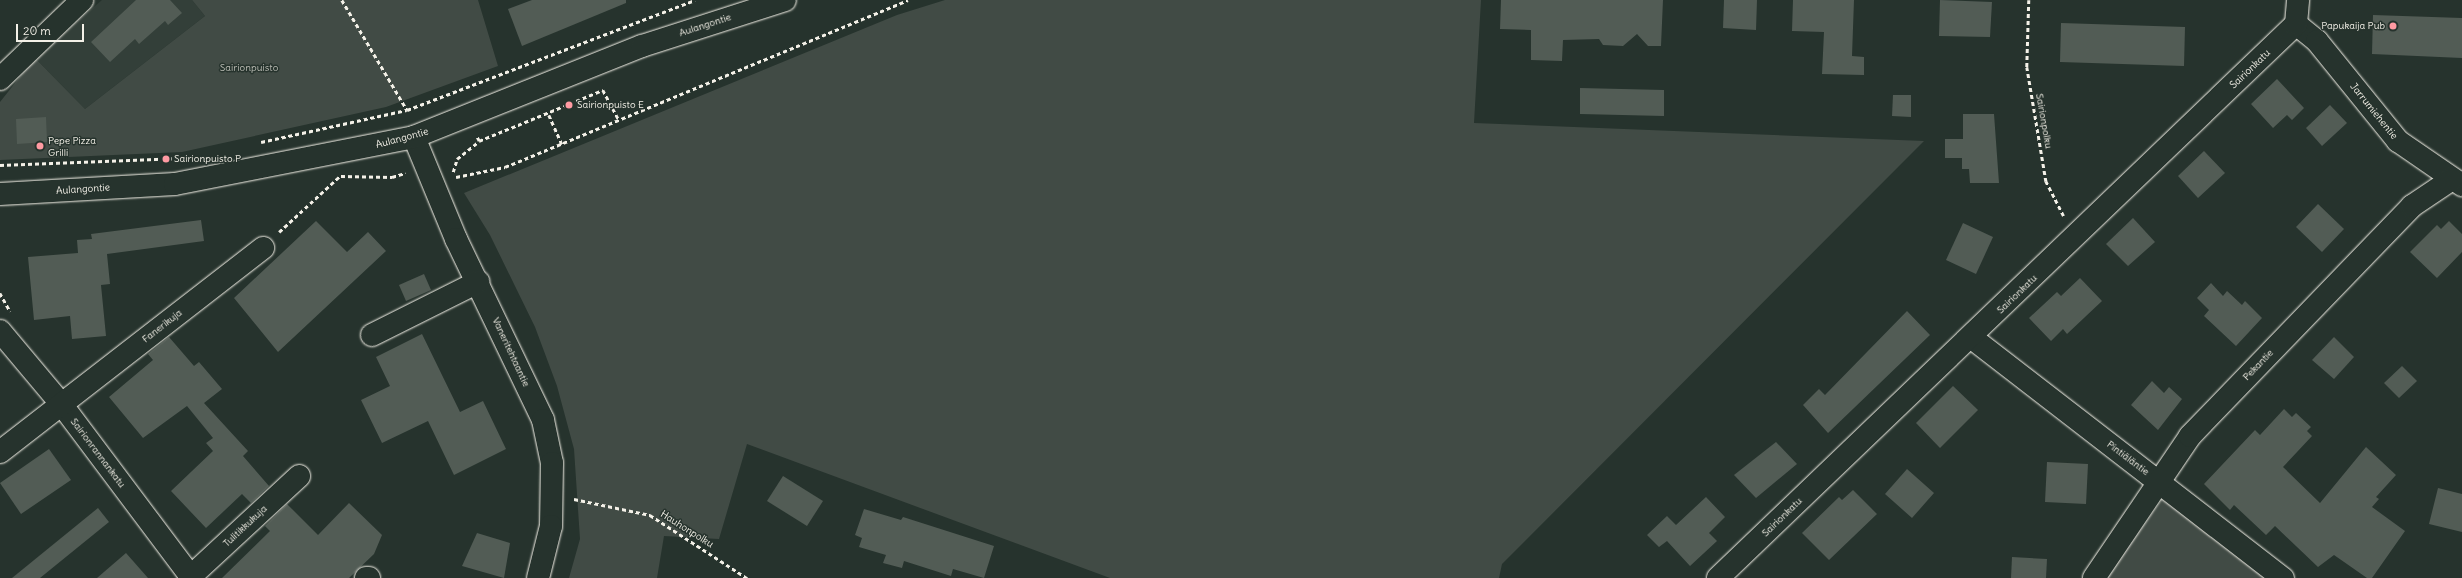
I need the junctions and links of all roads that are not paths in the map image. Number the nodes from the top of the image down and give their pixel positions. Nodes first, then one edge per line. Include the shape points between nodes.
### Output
1 (82, 0) edge
2 (785, 0) edge
3 (2298, 0) edge
4 (2296, 24) junction
5 (0, 79) edge
6 (414, 137) junction
7 (2457, 182) edge
8 (0, 194) edge
9 (263, 248) road end
10 (478, 282) junction
11 (0, 331) edge
12 (372, 335) dead end
13 (1972, 338) junction
14 (62, 405) junction
15 (0, 452) edge
16 (299, 476) dead end
17 (2158, 480) junction
18 (191, 578) edge
19 (538, 578) edge
20 (1718, 578) edge
21 (2094, 578) edge
22 (2283, 578) edge

1 - 5 street
2 - 6 street, Aulangontie via 642,46
3 - 4 street
4 - 7 street, Jarrumiehentie via 2317,41 2398,141
4 - 13 street, Sairionkatu
6 - 8 street, Aulangontie via 175,184
6 - 10 street, Vaneritehtaantie
7 - 17 street, Pekantie via 2412,206 2190,436
9 - 14 street, Fanerikuja
10 - 12 street
10 - 19 street, Vaneritehtaantie via 543,420 552,463 551,526
11 - 14 street, Sairionrannankatu
13 - 17 street, Pintiäläntie
13 - 20 street, Sairionkatu
14 - 15 street, Fanerikuja
14 - 18 street, Sairionrannankatu
16 - 18 street, Tulitikkukuja
17 - 21 street, Pekantie
17 - 22 street, Pintiäläntie

